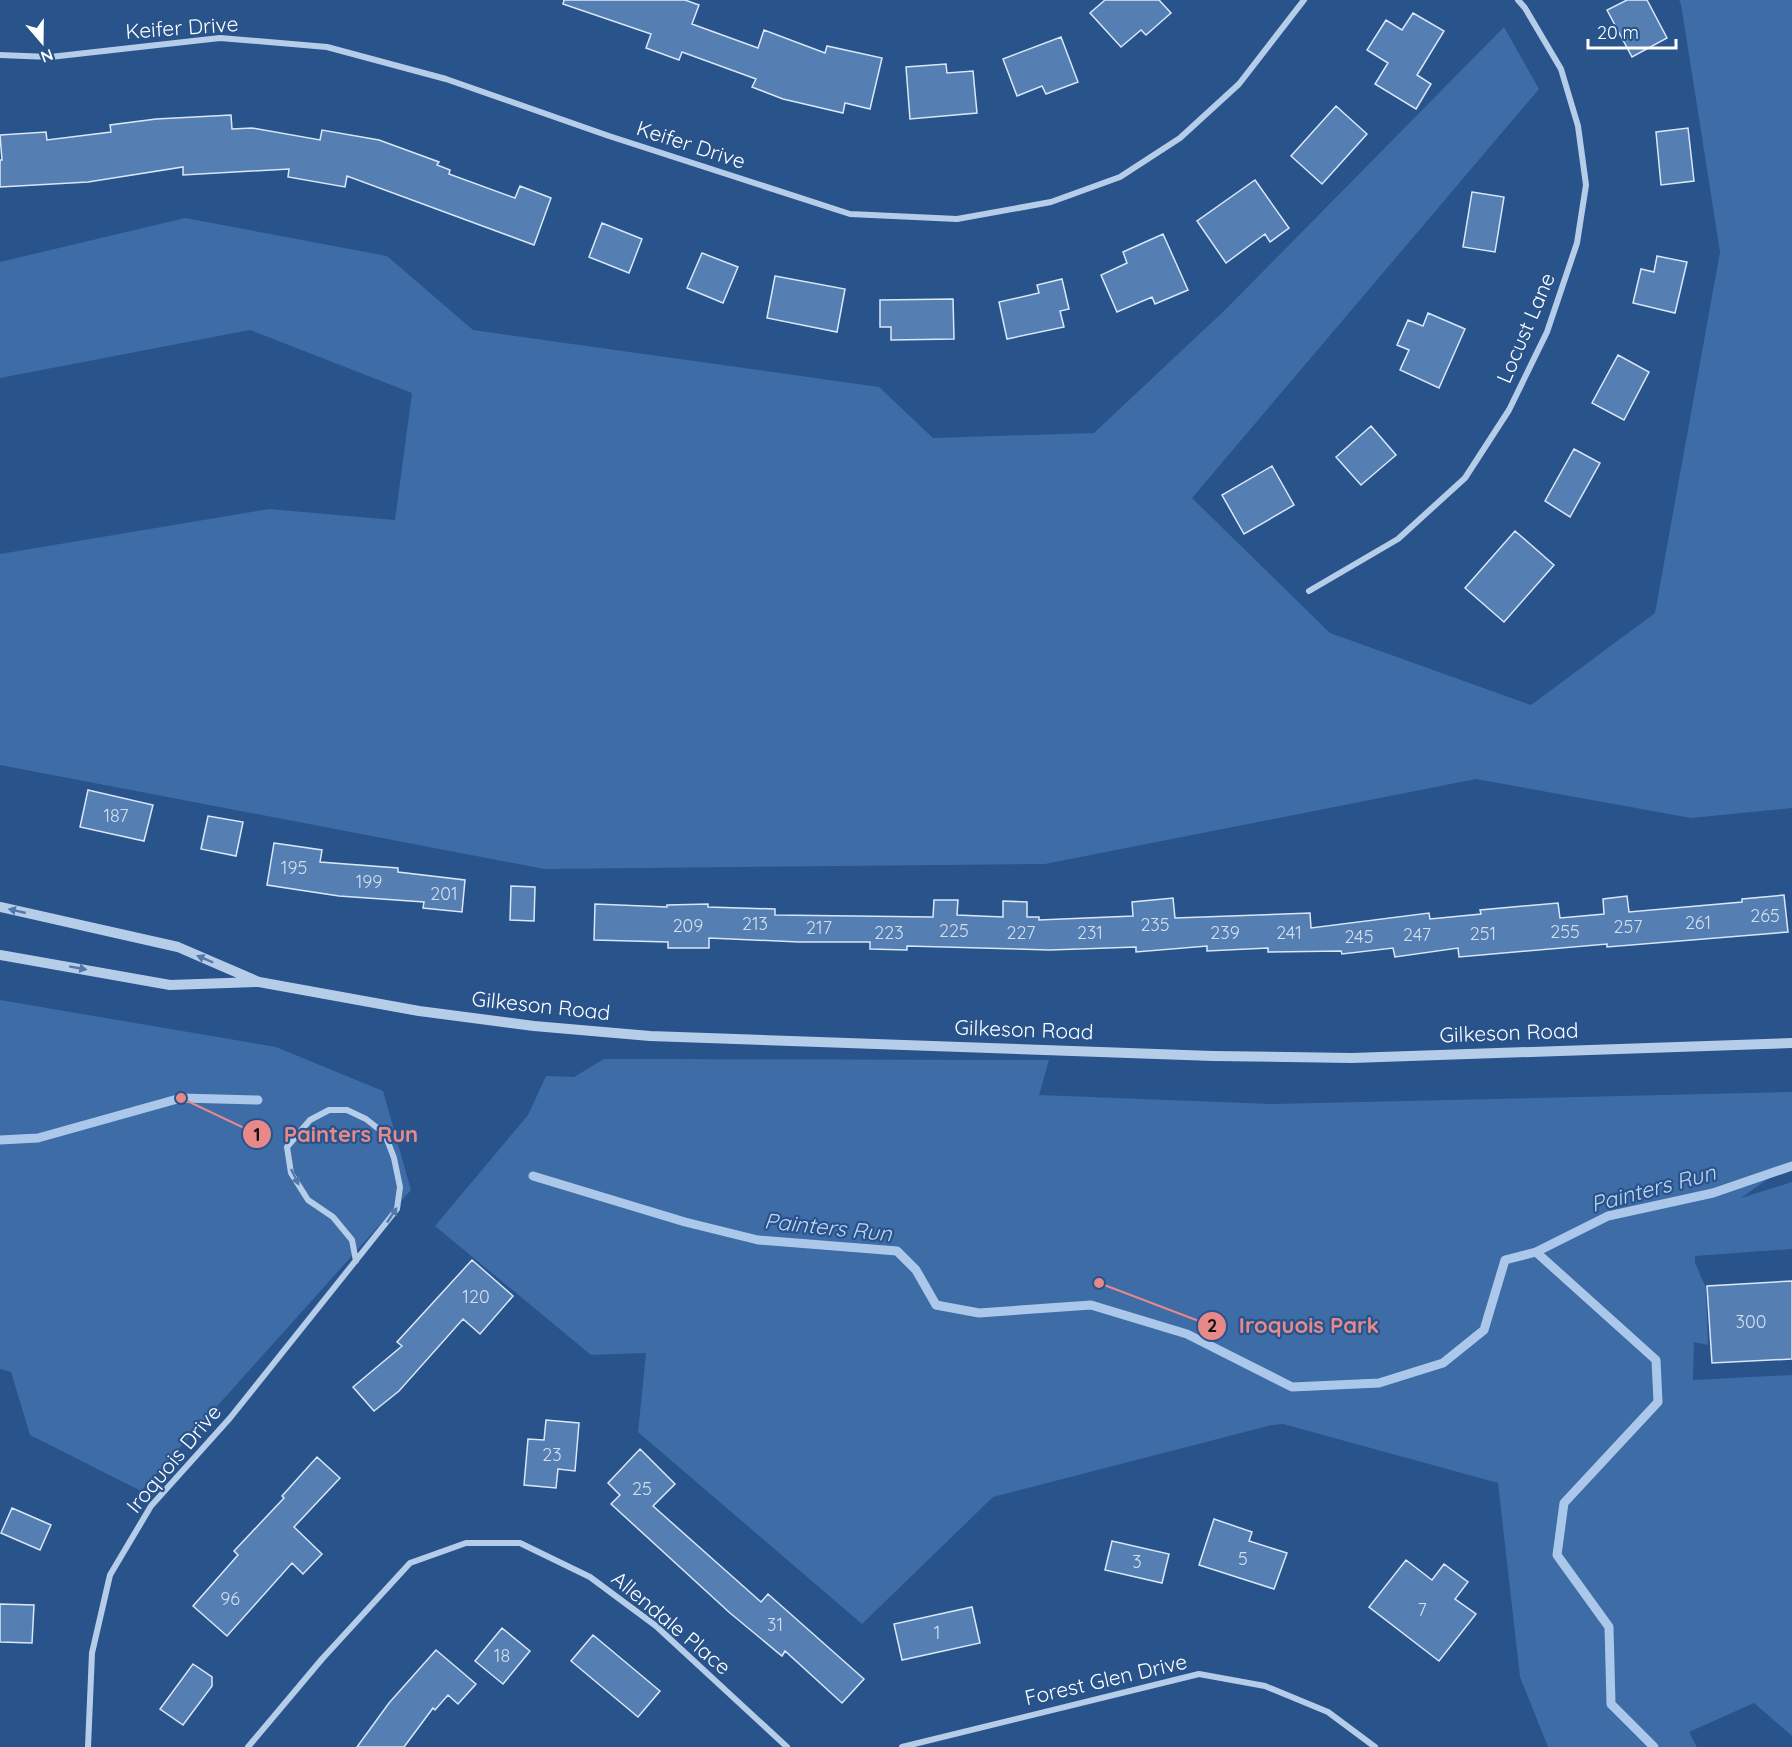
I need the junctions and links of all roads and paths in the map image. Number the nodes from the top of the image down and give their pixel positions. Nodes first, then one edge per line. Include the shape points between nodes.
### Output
1 (1304, 0) edge
2 (1518, 0) edge
3 (0, 56) edge
4 (1309, 591) dead end
5 (0, 908) edge
6 (0, 955) edge
7 (260, 982) junction
8 (1792, 1043) edge
9 (356, 1261) junction
10 (88, 1747) edge
11 (248, 1747) edge
12 (787, 1747) edge
13 (902, 1747) edge
14 (1375, 1747) edge

1 - 3 street, Keifer Drive via 1239,84 1180,138 1120,177 1052,202 957,219 850,214 446,79 327,47 220,38 50,57
2 - 4 street, Locust Lane via 1561,69 1578,126 1586,185 1577,243 1547,332 1509,410 1465,478 1398,539
7 -> 5 street, Gilkeson Road via 178,947
6 -> 7 street, Gilkeson Road via 170,985
7 - 8 street, Gilkeson Road via 419,1011 650,1036 1352,1058
9 -> 9 street, Iroquois Drive via 397,1209 400,1186 384,1134 347,1110 329,1110 310,1120 287,1147 291,1173 308,1200 333,1216 351,1240
9 - 10 street, Iroquois Drive via 230,1418 151,1506 110,1575 92,1653
11 - 12 street, Allendale Place via 410,1563 466,1543 520,1543 590,1577 656,1626
13 - 14 street, Forest Glen Drive via 1198,1674 1265,1686 1328,1712

